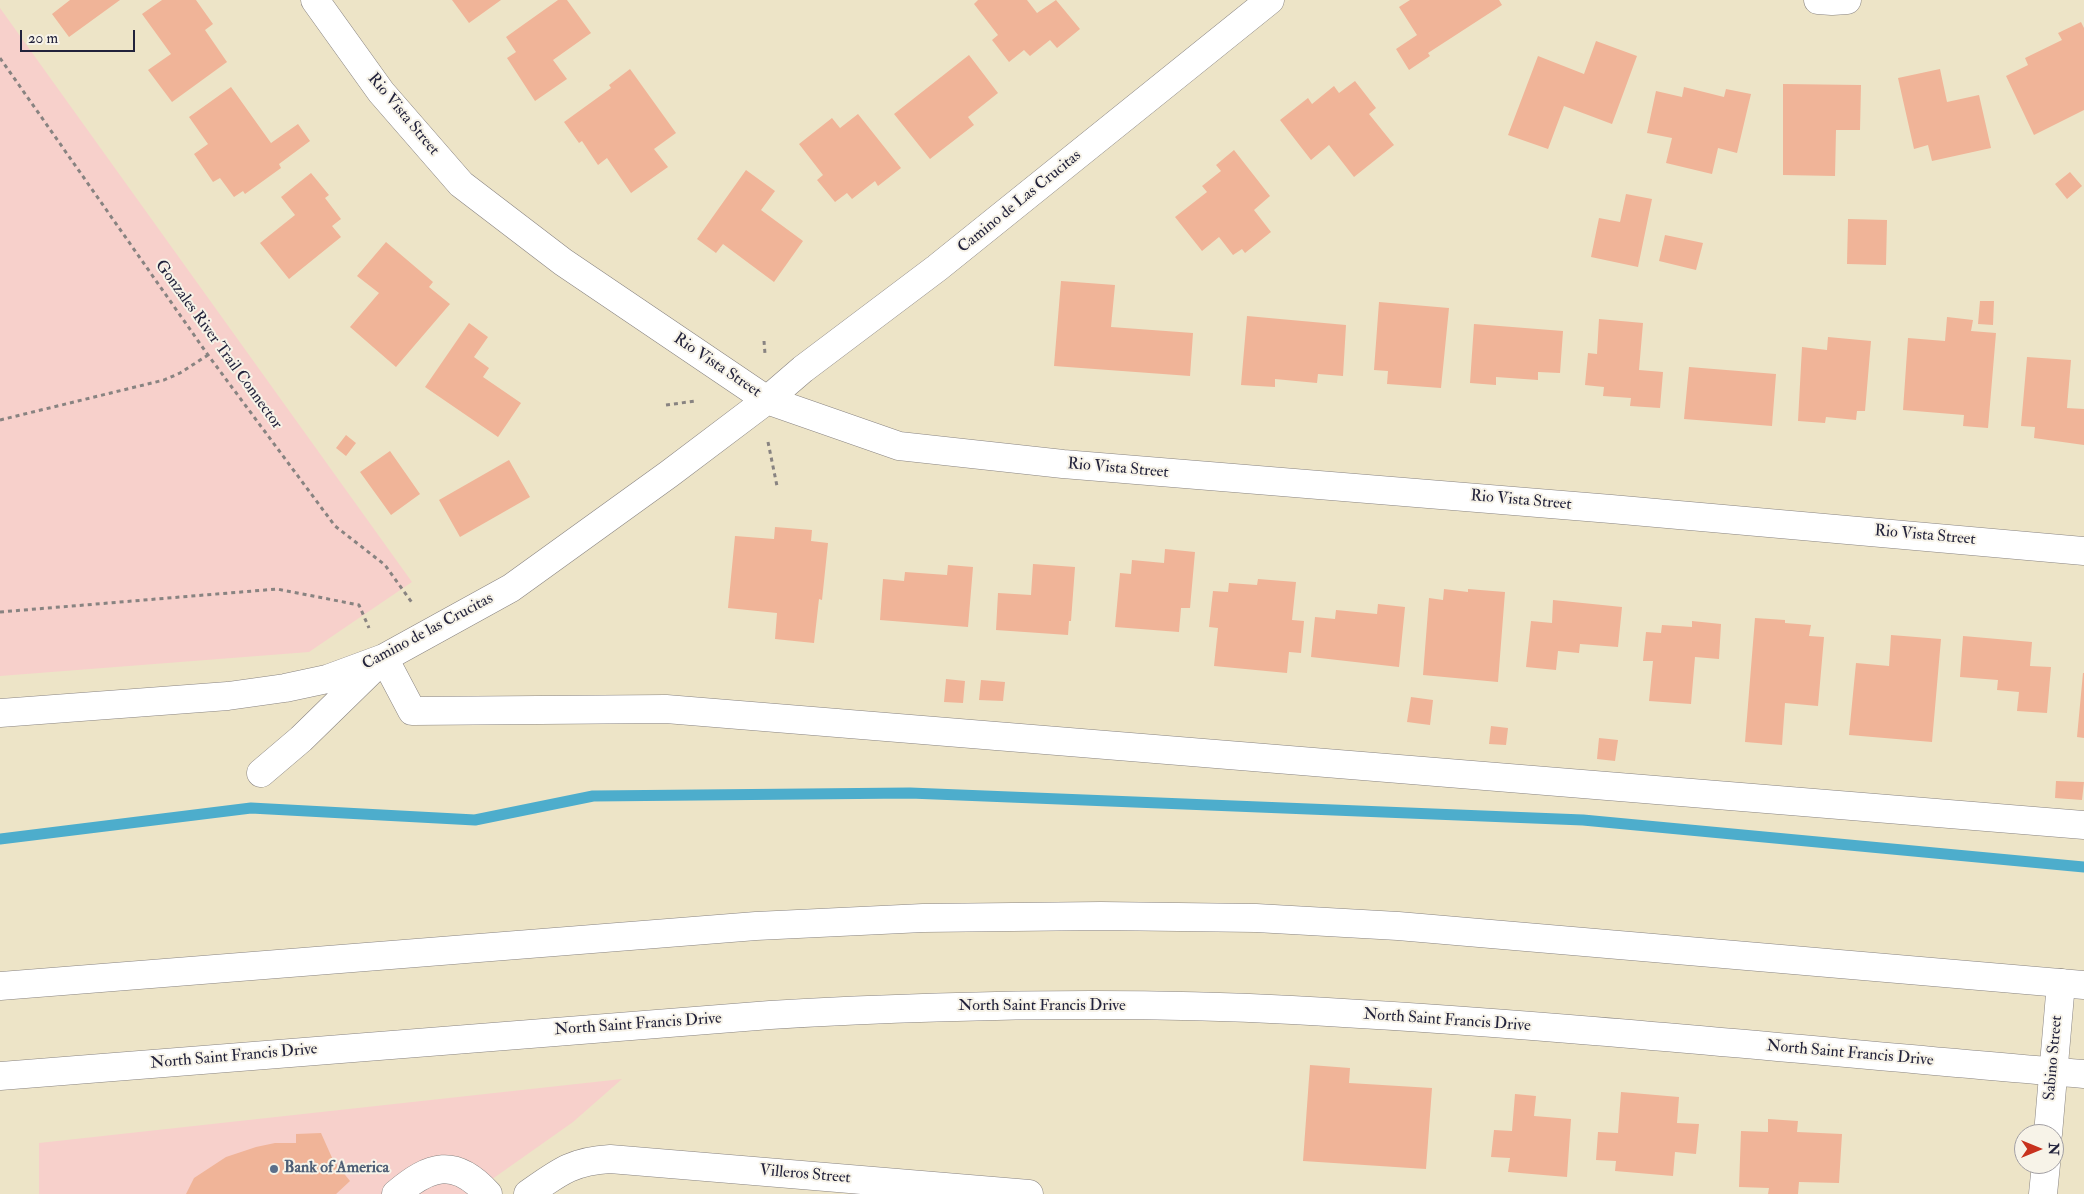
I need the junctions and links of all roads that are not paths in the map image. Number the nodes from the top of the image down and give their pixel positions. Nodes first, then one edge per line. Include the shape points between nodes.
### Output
1 (315, 0) edge
2 (1270, 0) edge
3 (1818, 0) edge
4 (1847, 0) edge
5 (767, 400) junction
6 (2084, 551) edge
7 (384, 658) junction
8 (0, 713) edge
9 (261, 773) dead end
10 (2084, 825) edge
11 (2072, 984) edge
12 (0, 986) edge
13 (2053, 1072) junction
14 (2084, 1074) edge
15 (0, 1076) edge
16 (2049, 1124) edge
17 (2045, 1174) edge
18 (396, 1194) edge
19 (488, 1194) edge
20 (528, 1194) edge
21 (1029, 1194) edge
22 (2043, 1194) edge

1 - 5 main road, Rio Vista Street via 381,92 460,184 563,262
2 - 5 main road, Camino de Las Crucitas
3 - 4 main road
5 - 6 main road, Rio Vista Street via 899,446 1062,464
5 - 7 main road, Camino de las Crucitas via 511,588
7 - 8 main road, Camino de las Crucitas via 326,679 285,688 228,696
7 - 9 main road
7 - 10 main road via 412,711 666,709
11 - 12 main road via 1398,926 1246,918 1092,916 914,918 746,926
11 - 13 main road, Sabino Street
13 - 14 main road, North Saint Francis Drive
13 - 15 main road, North Saint Francis Drive via 1361,1014 1210,1007 1012,1006 872,1009 760,1016
13 - 16 main road, Sabino Street
17 - 22 main road
18 - 19 main road via 424,1175 455,1169 471,1177
20 - 21 main road, Villeros Street via 580,1162 610,1159

